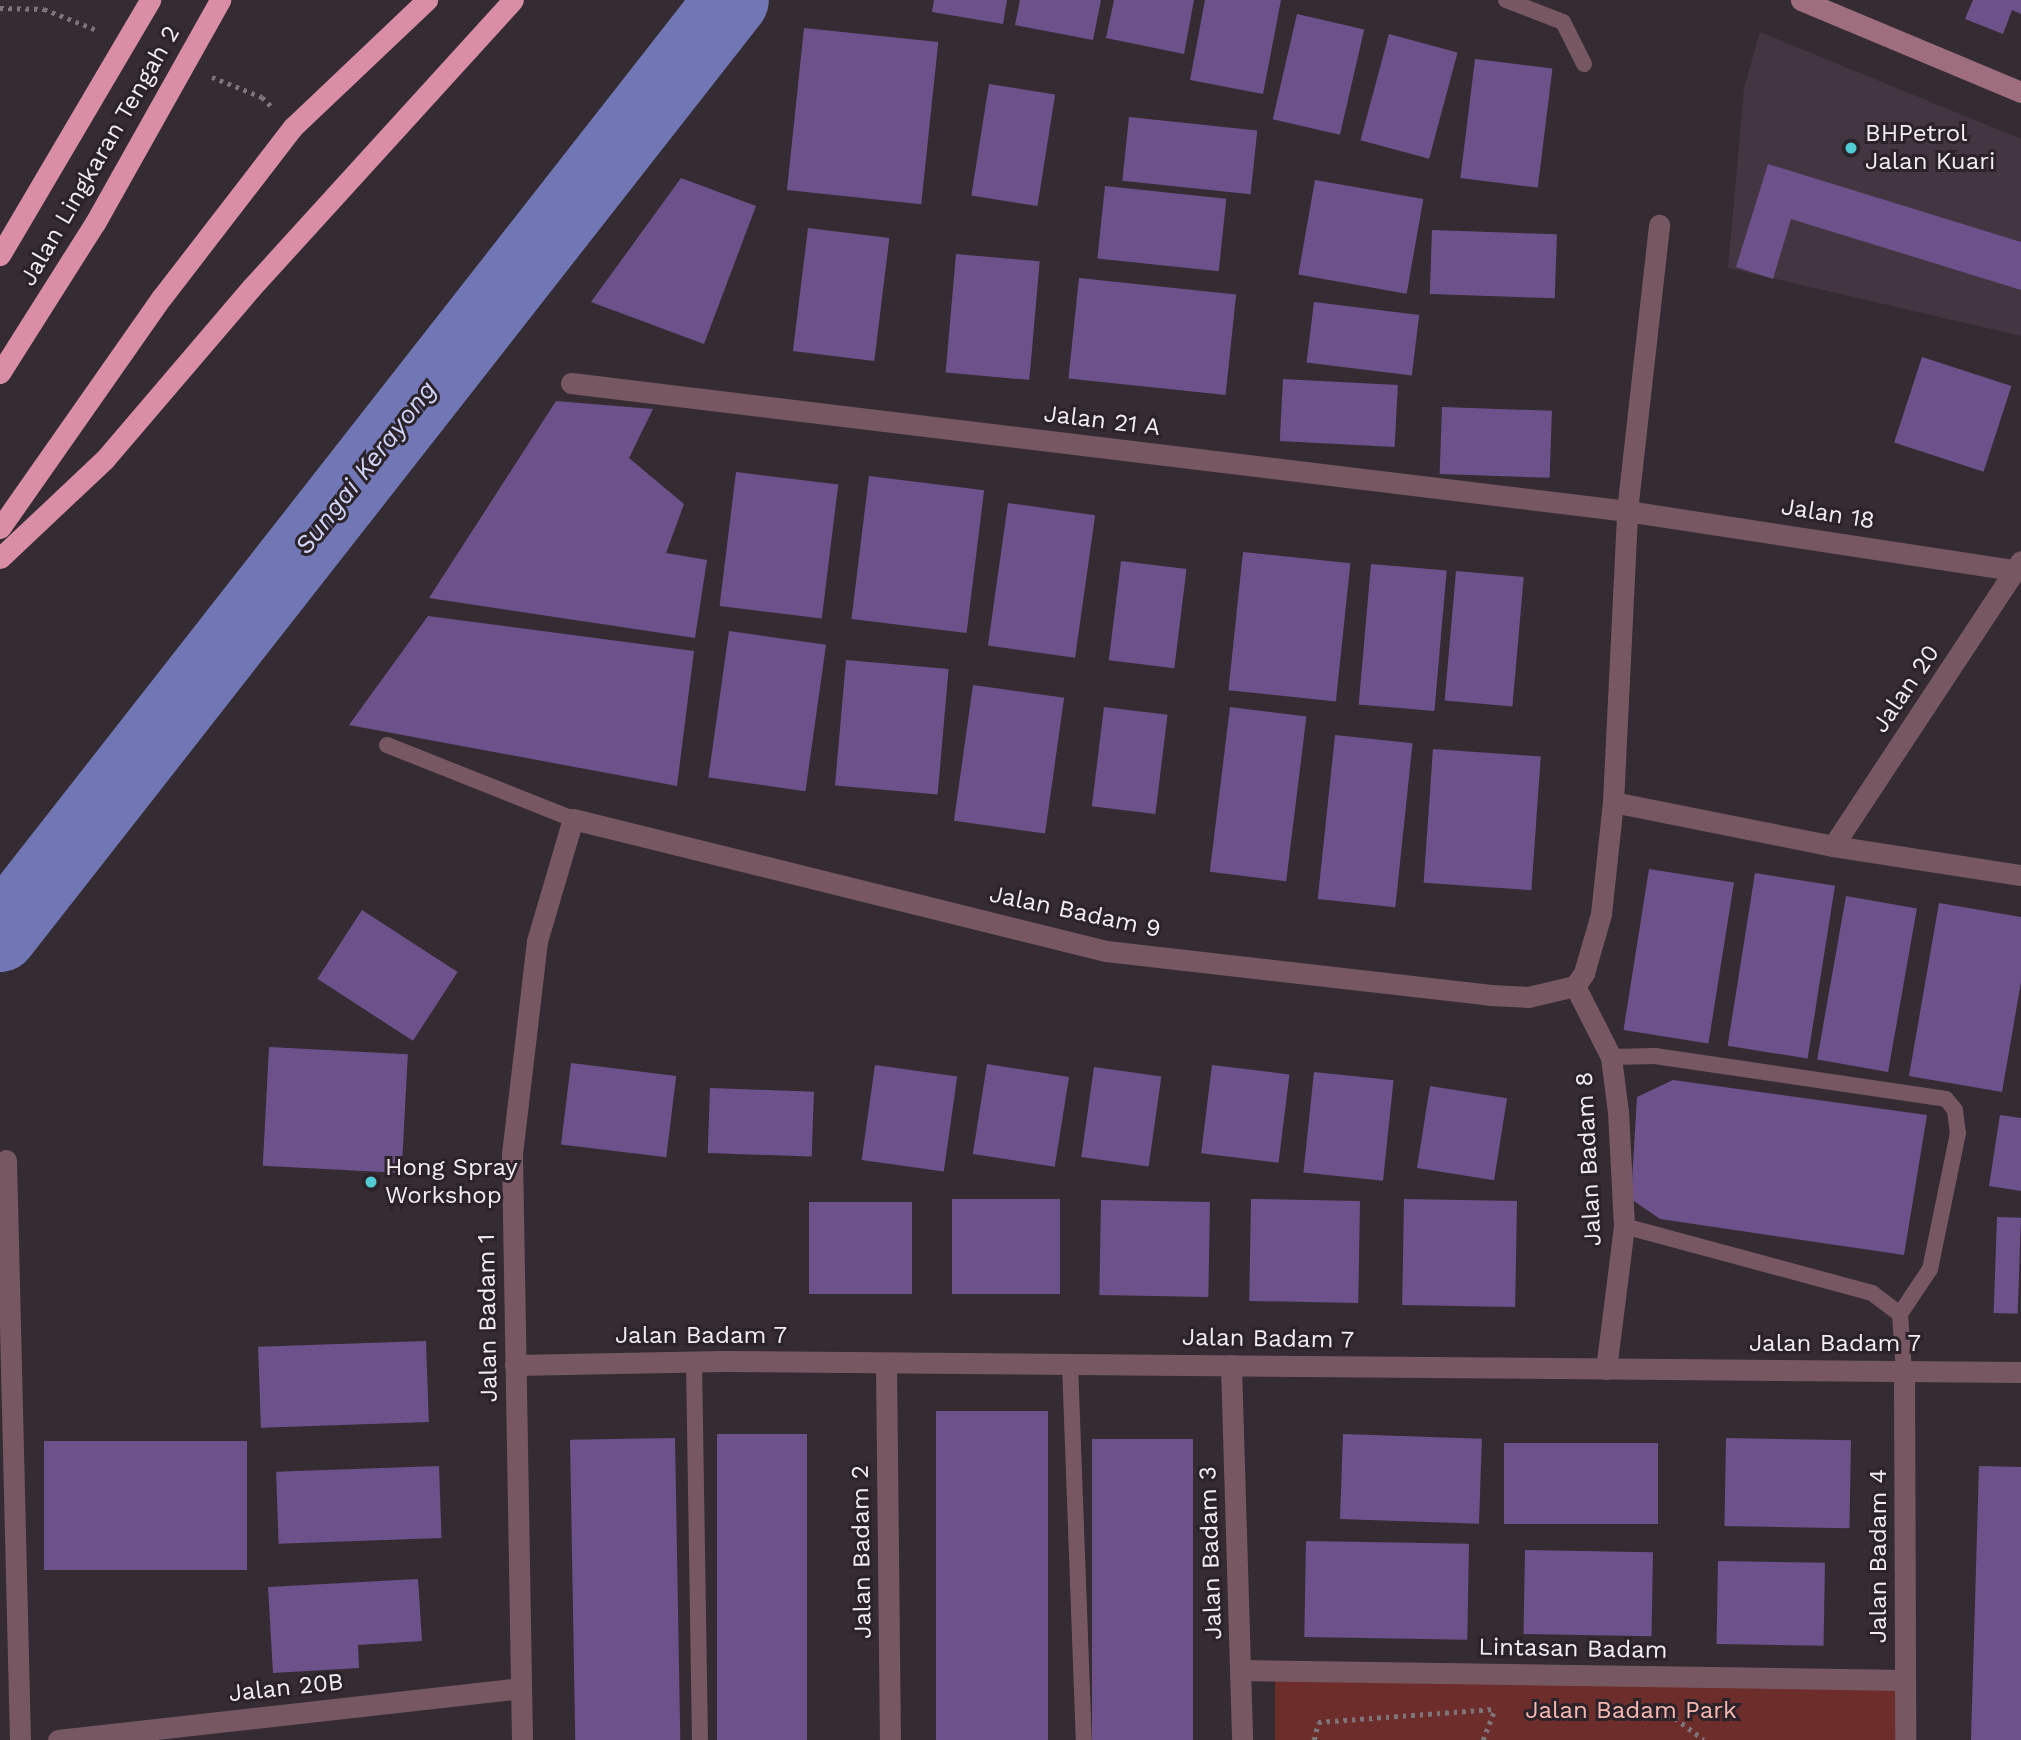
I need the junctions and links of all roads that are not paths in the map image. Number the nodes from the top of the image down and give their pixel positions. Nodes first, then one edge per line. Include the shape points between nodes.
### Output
1 (150, 0) edge
2 (220, 0) edge
3 (428, 0) edge
4 (513, 0) edge
5 (1506, 0) edge
6 (1801, 0) edge
7 (1584, 64) dead end
8 (2021, 92) edge
9 (1659, 225) dead end
10 (0, 254) edge
11 (0, 373) edge
12 (571, 383) dead end
13 (1627, 511) junction
14 (0, 527) edge
15 (0, 558) edge
16 (2020, 567) edge
17 (387, 745) dead end
18 (1613, 802) junction
19 (573, 819) junction
20 (1833, 846) junction
21 (2021, 875) edge
22 (1575, 986) junction
23 (1611, 1057) junction
24 (6, 1160) dead end
25 (1624, 1226) junction
26 (1900, 1314) junction
27 (694, 1361) junction
28 (886, 1363) junction
29 (1070, 1364) junction
30 (515, 1365) junction
31 (1231, 1365) junction
32 (1606, 1369) junction
33 (1904, 1371) junction
34 (2021, 1372) edge
35 (1241, 1670) junction
36 (1905, 1680) junction
37 (520, 1688) junction
38 (20, 1740) edge
39 (58, 1740) edge
40 (522, 1740) edge
41 (700, 1740) edge
42 (890, 1740) edge
43 (1084, 1740) edge
44 (1242, 1740) edge
45 (1905, 1740) edge

1 - 10 highway, Jalan Lingkaran Tengah 2, bridge
2 - 11 highway, Jalan Lingkaran Tengah 2, bridge via 95,223
3 - 14 highway via 293,127 162,297
4 - 15 highway via 269,267 105,459
5 - 7 lane via 1563,22
6 - 8 street
9 - 13 street
12 - 13 street, Jalan 21 A
13 - 16 street, Jalan 18
13 - 18 street
16 - 20 street, Jalan 20
17 - 19 lane
18 - 20 street
18 - 22 street via 1601,914 1584,973
19 - 22 street, Jalan Badam 9 via 1106,951 1490,995 1528,997
19 - 30 street, Jalan Badam 1 via 537,941 512,1154
20 - 21 street
22 - 23 street, Jalan Badam 8
23 - 25 street, Jalan Badam 8
23 - 26 lane via 1655,1056 1945,1100 1955,1110 1958,1133 1930,1269
24 - 38 street
25 - 26 lane via 1872,1293
25 - 32 street, Jalan Badam 8
26 - 33 lane
27 - 28 street, Jalan Badam 7
27 - 30 street, Jalan Badam 7
27 - 41 lane
28 - 29 street, Jalan Badam 7
28 - 42 street, Jalan Badam 2
29 - 31 street, Jalan Badam 7
29 - 43 lane
30 - 37 street, Jalan Badam 1
31 - 32 street, Jalan Badam 7
31 - 35 street, Jalan Badam 3
32 - 33 street, Jalan Badam 7
33 - 34 street, Jalan Badam 7
33 - 36 street, Jalan Badam 4
35 - 36 street, Lintasan Badam
35 - 44 street, Jalan Badam 3
36 - 45 street, Jalan Badam 4
37 - 39 street, Jalan 20B
37 - 40 street, Jalan Badam 1

